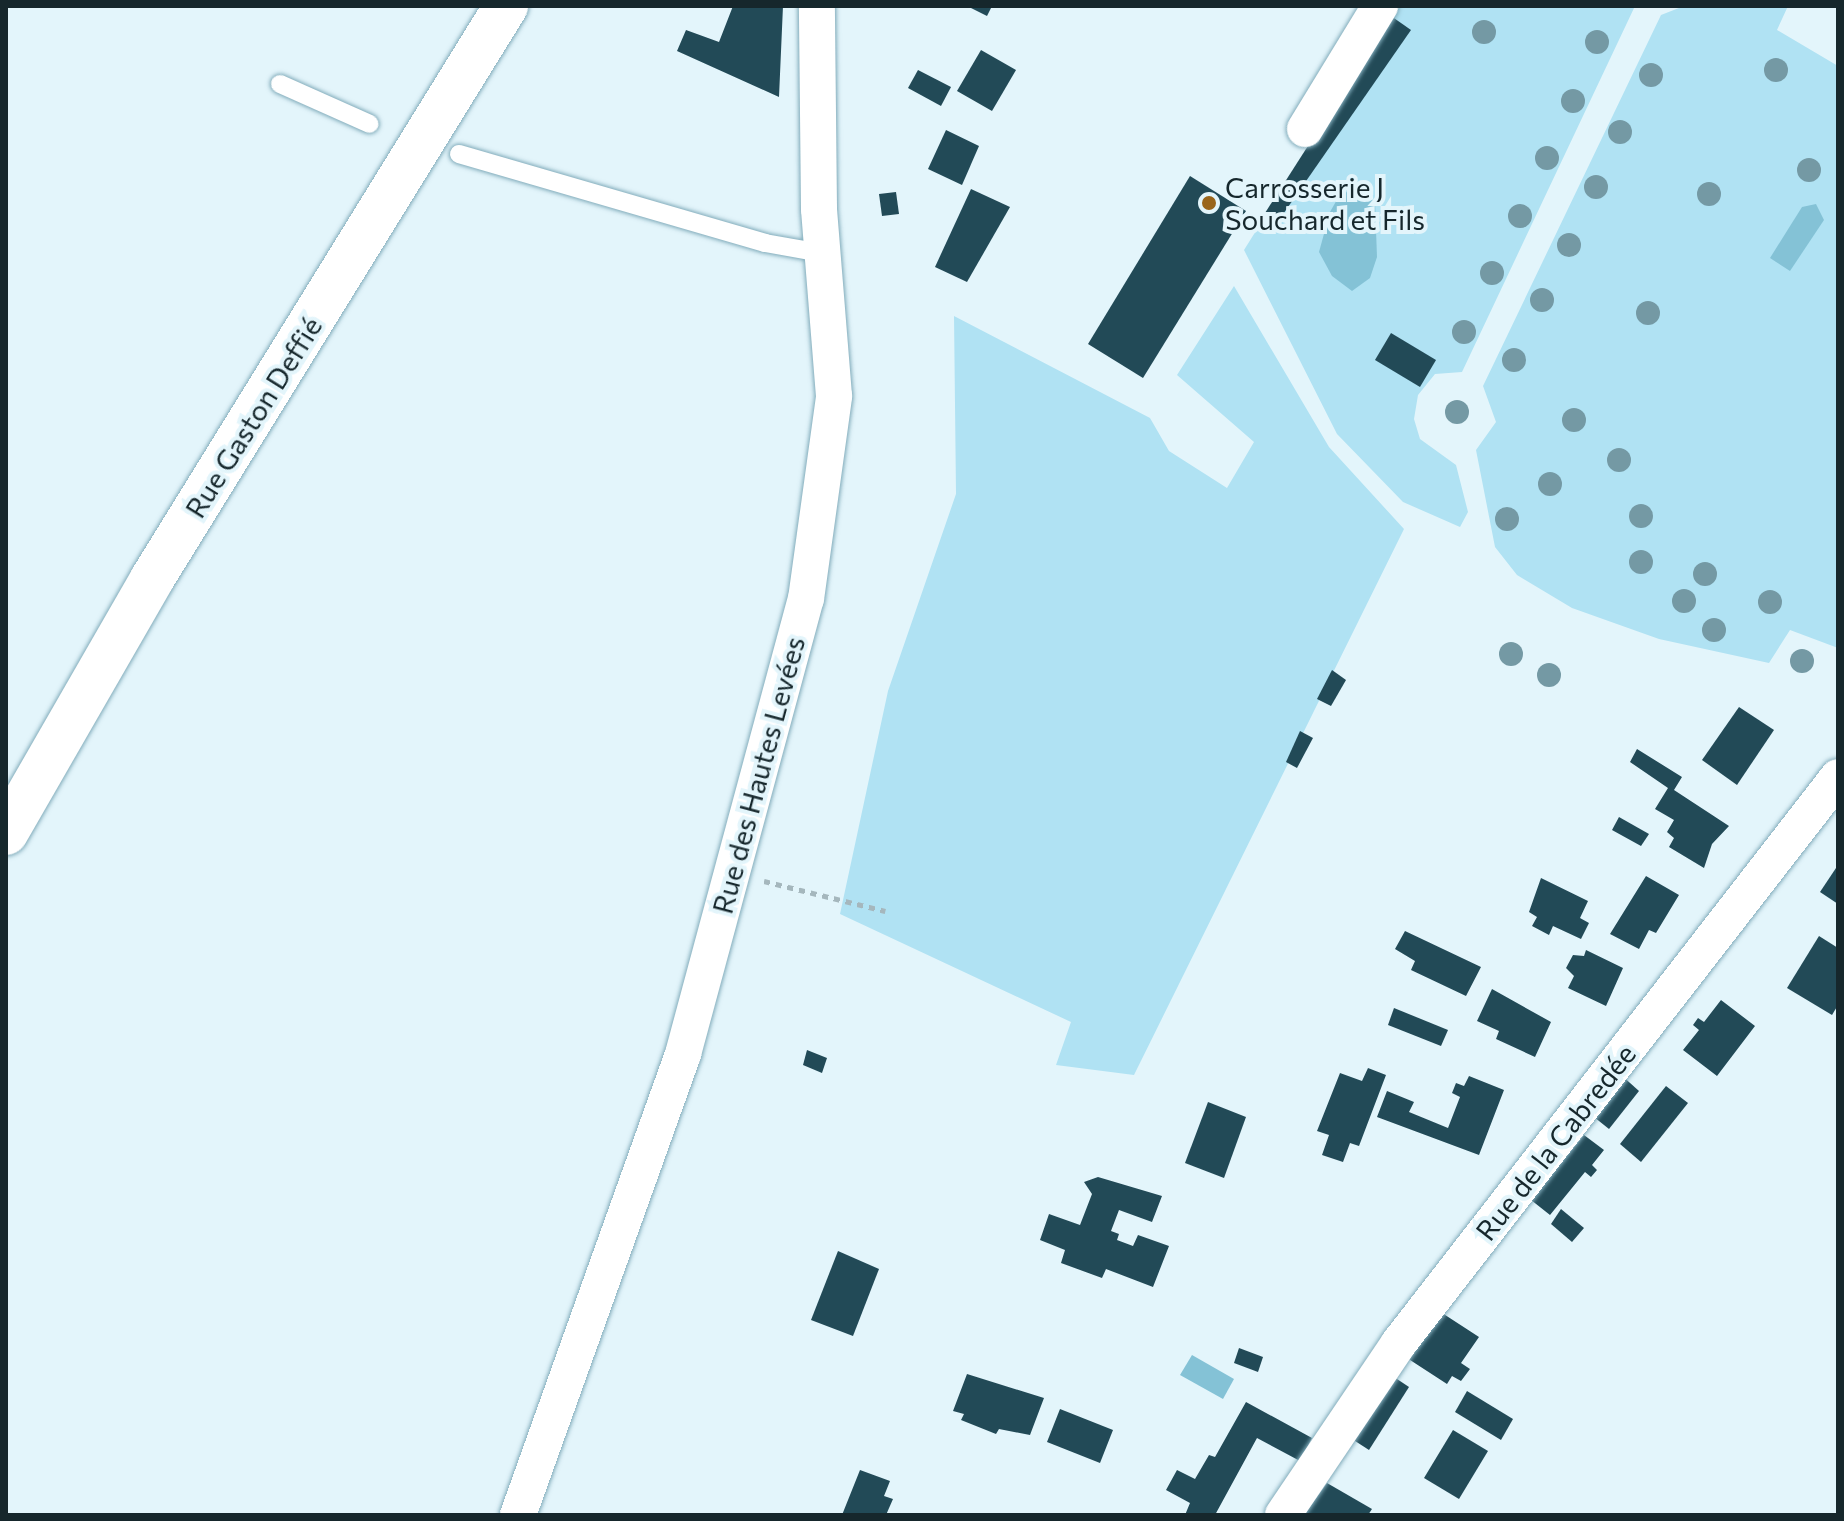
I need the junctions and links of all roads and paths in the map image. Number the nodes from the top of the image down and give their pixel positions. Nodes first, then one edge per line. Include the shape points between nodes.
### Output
1 (506, 6) edge
2 (817, 6) edge
3 (1380, 6) edge
4 (280, 84) dead end
5 (370, 124) dead end
6 (1305, 129) dead end
7 (459, 154) dead end
8 (822, 253) junction
9 (1838, 777) edge
10 (6, 833) edge
11 (732, 873) junction
12 (885, 911) dead end
13 (518, 1515) edge
14 (1283, 1515) edge

1 - 10 main road, Rue Gaston Deffié via 152,579
2 - 8 street, Rue des Hautes Levées
3 - 6 street
4 - 5 lane
7 - 8 lane via 765,243
8 - 11 street, Rue des Hautes Levées via 834,396 806,599
9 - 14 street, Rue de la Cabredée via 1399,1343
11 - 12 path
11 - 13 street, Rue des Hautes Levées via 683,1054

